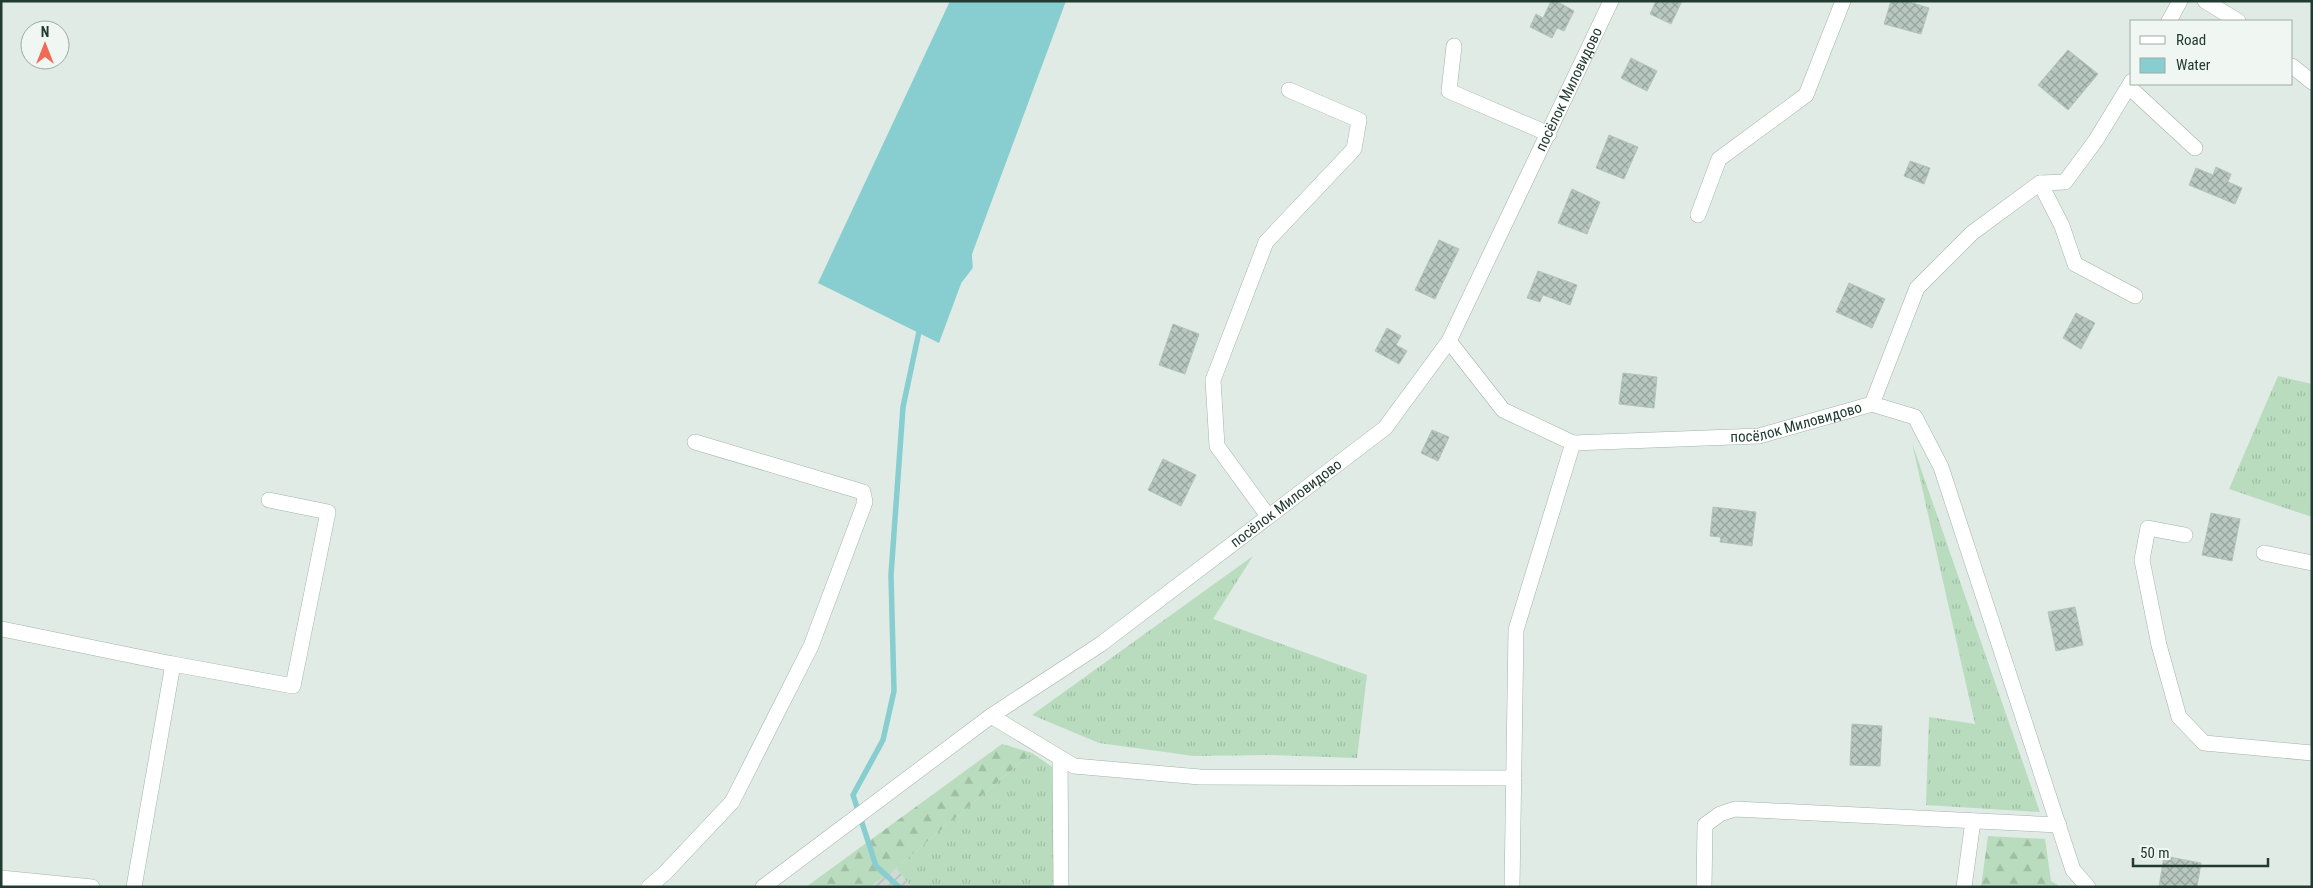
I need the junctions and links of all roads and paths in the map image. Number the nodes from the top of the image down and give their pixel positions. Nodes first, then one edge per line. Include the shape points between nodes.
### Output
1 (1611, 1) edge
2 (1843, 1) edge
3 (2180, 1) edge
4 (2205, 1) edge
5 (2169, 20) edge
6 (2236, 20) edge
7 (1454, 46) dead end
8 (2293, 67) edge
9 (2312, 82) edge
10 (2130, 84) edge
11 (2131, 85) edge
12 (1289, 90) dead end
13 (1549, 134) junction
14 (2195, 148) dead end
15 (2040, 182) junction
16 (1698, 215) dead end
17 (2135, 296) dead end
18 (1449, 341) junction
19 (1872, 404) junction
20 (695, 442) dead end
21 (1573, 443) junction
22 (269, 500) dead end
23 (1268, 516) junction
24 (2185, 535) dead end
25 (2264, 553) dead end
26 (2312, 563) edge
27 (2, 629) edge
28 (173, 664) junction
29 (991, 716) junction
30 (2312, 753) edge
31 (1060, 758) junction
32 (1514, 778) junction
33 (1973, 821) junction
34 (2059, 826) junction
35 (1, 878) edge
36 (92, 887) edge
37 (134, 887) edge
38 (649, 887) edge
39 (763, 887) edge
40 (1061, 887) edge
41 (1512, 887) edge
42 (1704, 887) edge
43 (1964, 887) edge
44 (2088, 887) edge

1 - 13 street, посёлок Миловидово
2 - 16 street via 1806,95 1719,159
3 - 5 street
4 - 6 street
7 - 13 street via 1449,92
8 - 9 street
10 - 15 street via 2096,140 2065,182
11 - 14 street
12 - 23 street via 1359,120 1354,149 1266,242 1213,380 1217,446
13 - 18 street, посёлок Миловидово
15 - 17 street via 2062,226 2075,264
15 - 19 street, посёлок Миловидово via 1972,233 1917,288
18 - 21 street, посёлок Миловидово via 1503,410
18 - 23 street, посёлок Миловидово via 1385,428
19 - 21 street, посёлок Миловидово via 1759,436
19 - 34 street via 1915,418 1941,467
20 - 38 street via 863,492 865,502 811,646 732,802
21 - 32 street via 1516,630
22 - 28 street via 328,512 293,686
23 - 29 street, посёлок Миловидово via 1100,644
24 - 30 street via 2148,528 2142,560 2159,645 2179,717 2204,742
25 - 26 street
27 - 28 street
28 - 37 street
29 - 31 street
29 - 39 street, посёлок Миловидово
31 - 32 street via 1074,766 1200,777
31 - 40 street
32 - 41 street
33 - 34 street
33 - 42 street via 1735,810 1720,814 1705,826
33 - 43 street
34 - 44 street via 2074,870
35 - 36 street

